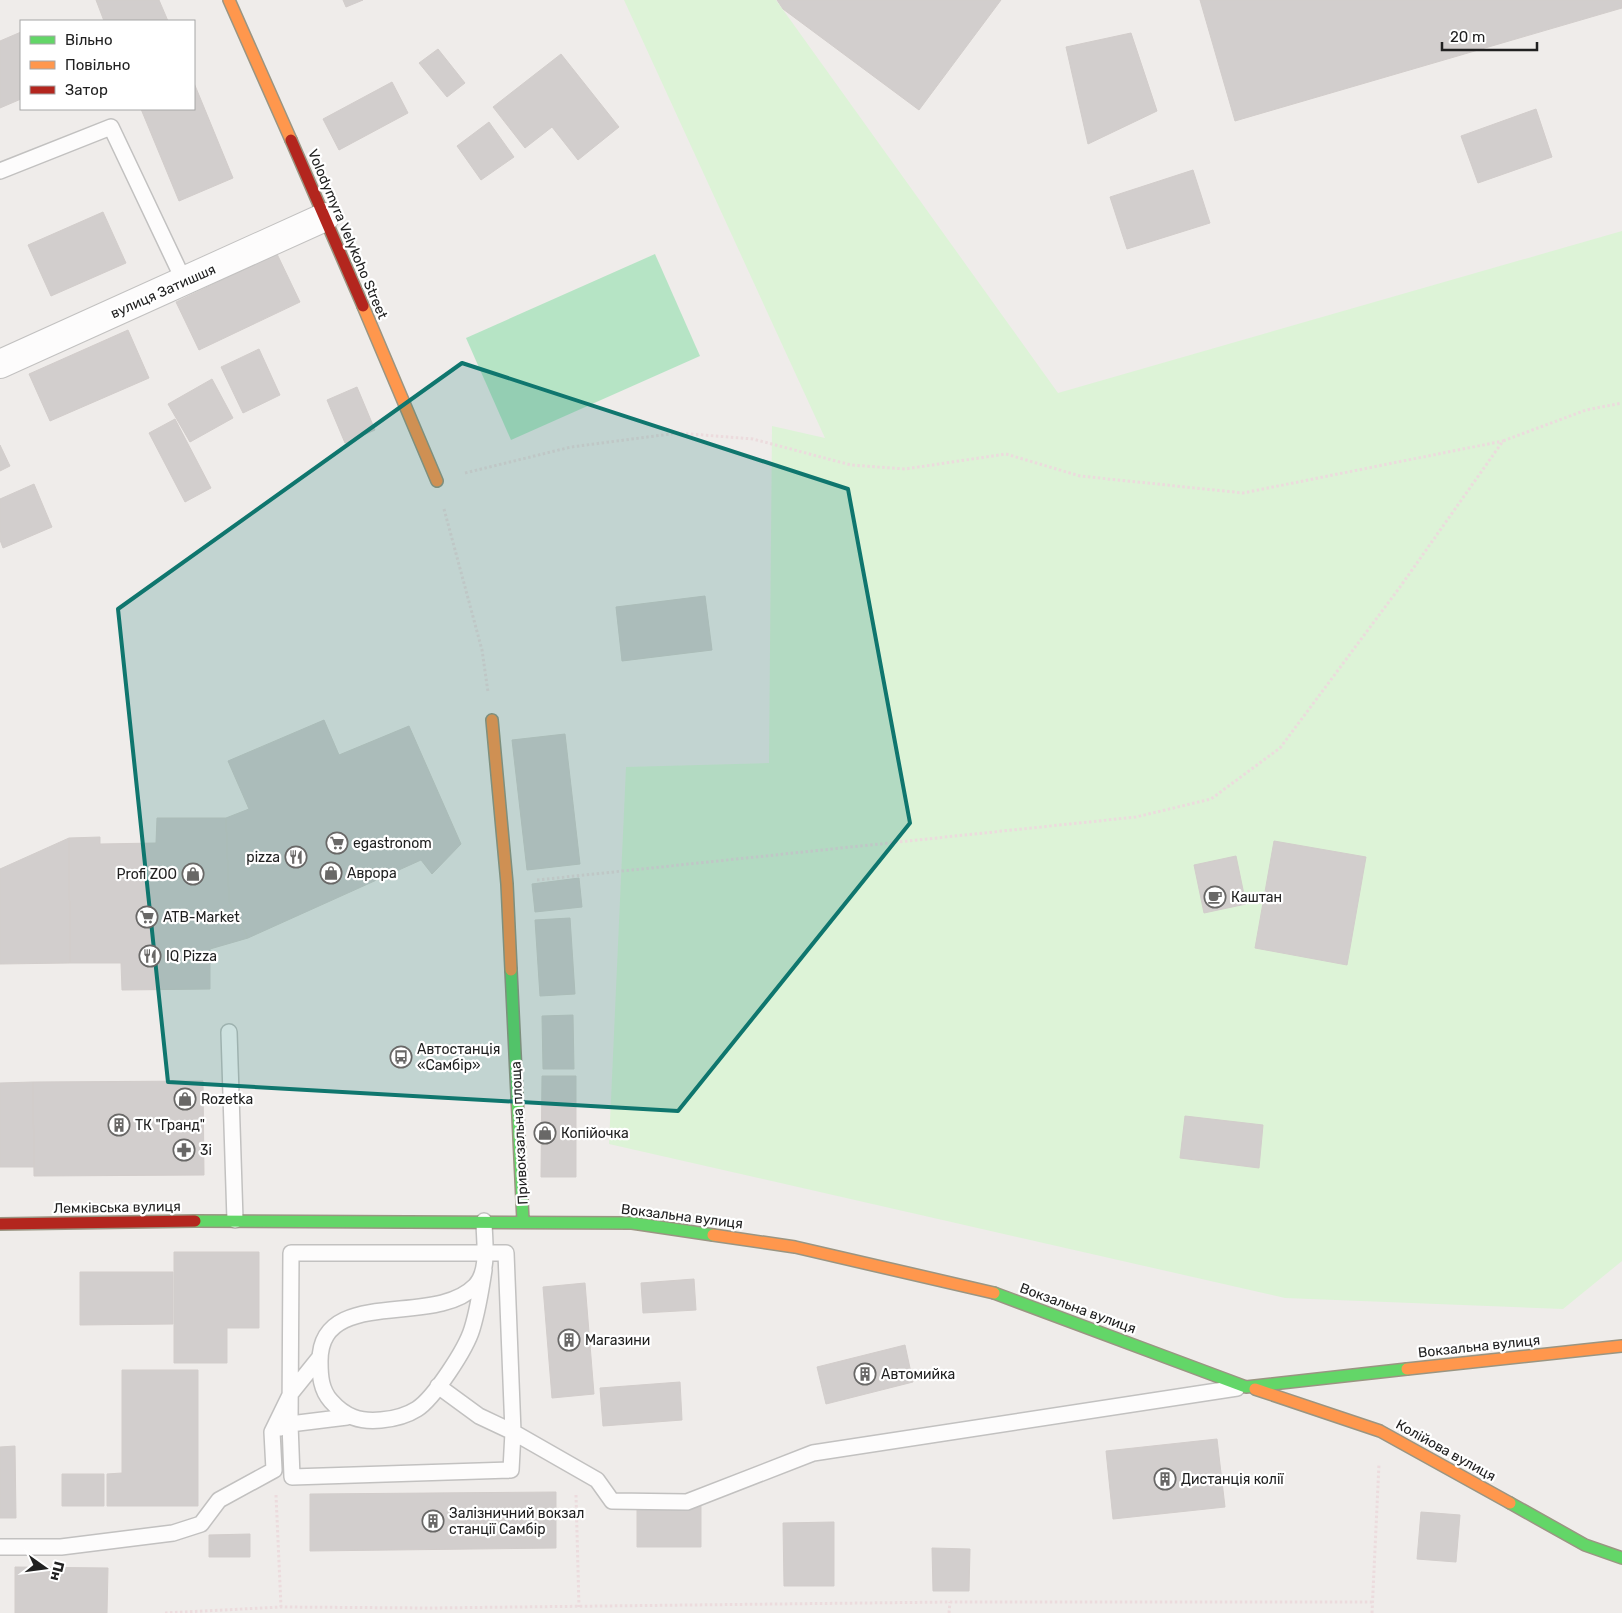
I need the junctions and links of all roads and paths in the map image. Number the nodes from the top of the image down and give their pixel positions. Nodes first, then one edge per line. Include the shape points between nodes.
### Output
1 (229, 0) edge
2 (0, 171) edge
3 (325, 217) junction
4 (184, 281) junction
5 (0, 364) edge
6 (1622, 403) edge
7 (1503, 441) junction
8 (437, 481) junction
9 (492, 720) joint
10 (507, 884) junction
11 (229, 1032) dead end
12 (235, 1220) junction
13 (484, 1220) junction
14 (523, 1221) junction
15 (0, 1224) edge
16 (484, 1253) junction
17 (484, 1270) junction
18 (1622, 1346) edge
19 (320, 1357) junction
20 (438, 1386) junction
21 (1246, 1386) junction
22 (291, 1393) junction
23 (347, 1417) junction
24 (290, 1424) junction
25 (1380, 1431) junction
26 (272, 1432) junction
27 (512, 1432) junction
28 (575, 1466) junction
29 (0, 1547) edge
30 (1622, 1558) edge
31 (950, 1602) junction
32 (1373, 1602) junction
33 (579, 1607) junction
34 (430, 1608) junction
35 (165, 1613) edge
36 (430, 1613) edge
37 (949, 1613) edge
38 (1372, 1613) edge

1 - 3 main road, Volodymyra Velykoho Street
2 - 4 lane via 111,127
3 - 4 street, вулиця Затишшя
3 - 8 main road, Volodymyra Velykoho Street
4 - 5 street, вулиця Затишшя
6 - 7 path via 1586,410
7 - 8 path via 1243,493 1080,476 1006,454 905,469 851,465 753,439 678,433 570,448
7 - 10 path via 1280,748 1212,799 1136,817
8 - 9 path via 482,650
9 - 10 main road, Привокзальна площа
10 - 14 main road, Привокзальна площа
11 - 12 lane
12 - 13 main road, Привокзальна площа
12 - 15 main road, Лемківська вулиця
13 - 14 main road, Привокзальна площа
13 - 16 lane
14 - 21 main road, Вокзальна вулиця via 632,1223 795,1247 1002,1296
16 - 17 lane
16 - 22 lane via 291,1253
16 - 27 lane via 506,1253
17 - 19 lane via 475,1286 455,1300 419,1309 347,1317 327,1334
17 - 20 lane via 472,1331
18 - 21 main road, Вокзальна вулиця
19 - 22 lane
19 - 23 lane via 320,1380 330,1400
20 - 23 lane via 418,1409 394,1419 369,1421
20 - 27 lane via 479,1416
21 - 25 main road, Колійова вулиця
21 - 28 lane via 813,1453 687,1502 612,1500 597,1480
22 - 24 lane
22 - 26 lane
23 - 24 lane
24 - 26 lane
24 - 27 lane via 292,1477 511,1470
25 - 30 main road, Колійова вулиця via 1585,1545
25 - 32 path
26 - 29 lane via 274,1470 219,1500 201,1524 173,1533 61,1547
27 - 28 lane
28 - 33 path
31 - 32 path
31 - 33 path
31 - 37 path
32 - 38 path
33 - 34 path
34 - 35 path via 281,1607
34 - 36 path

